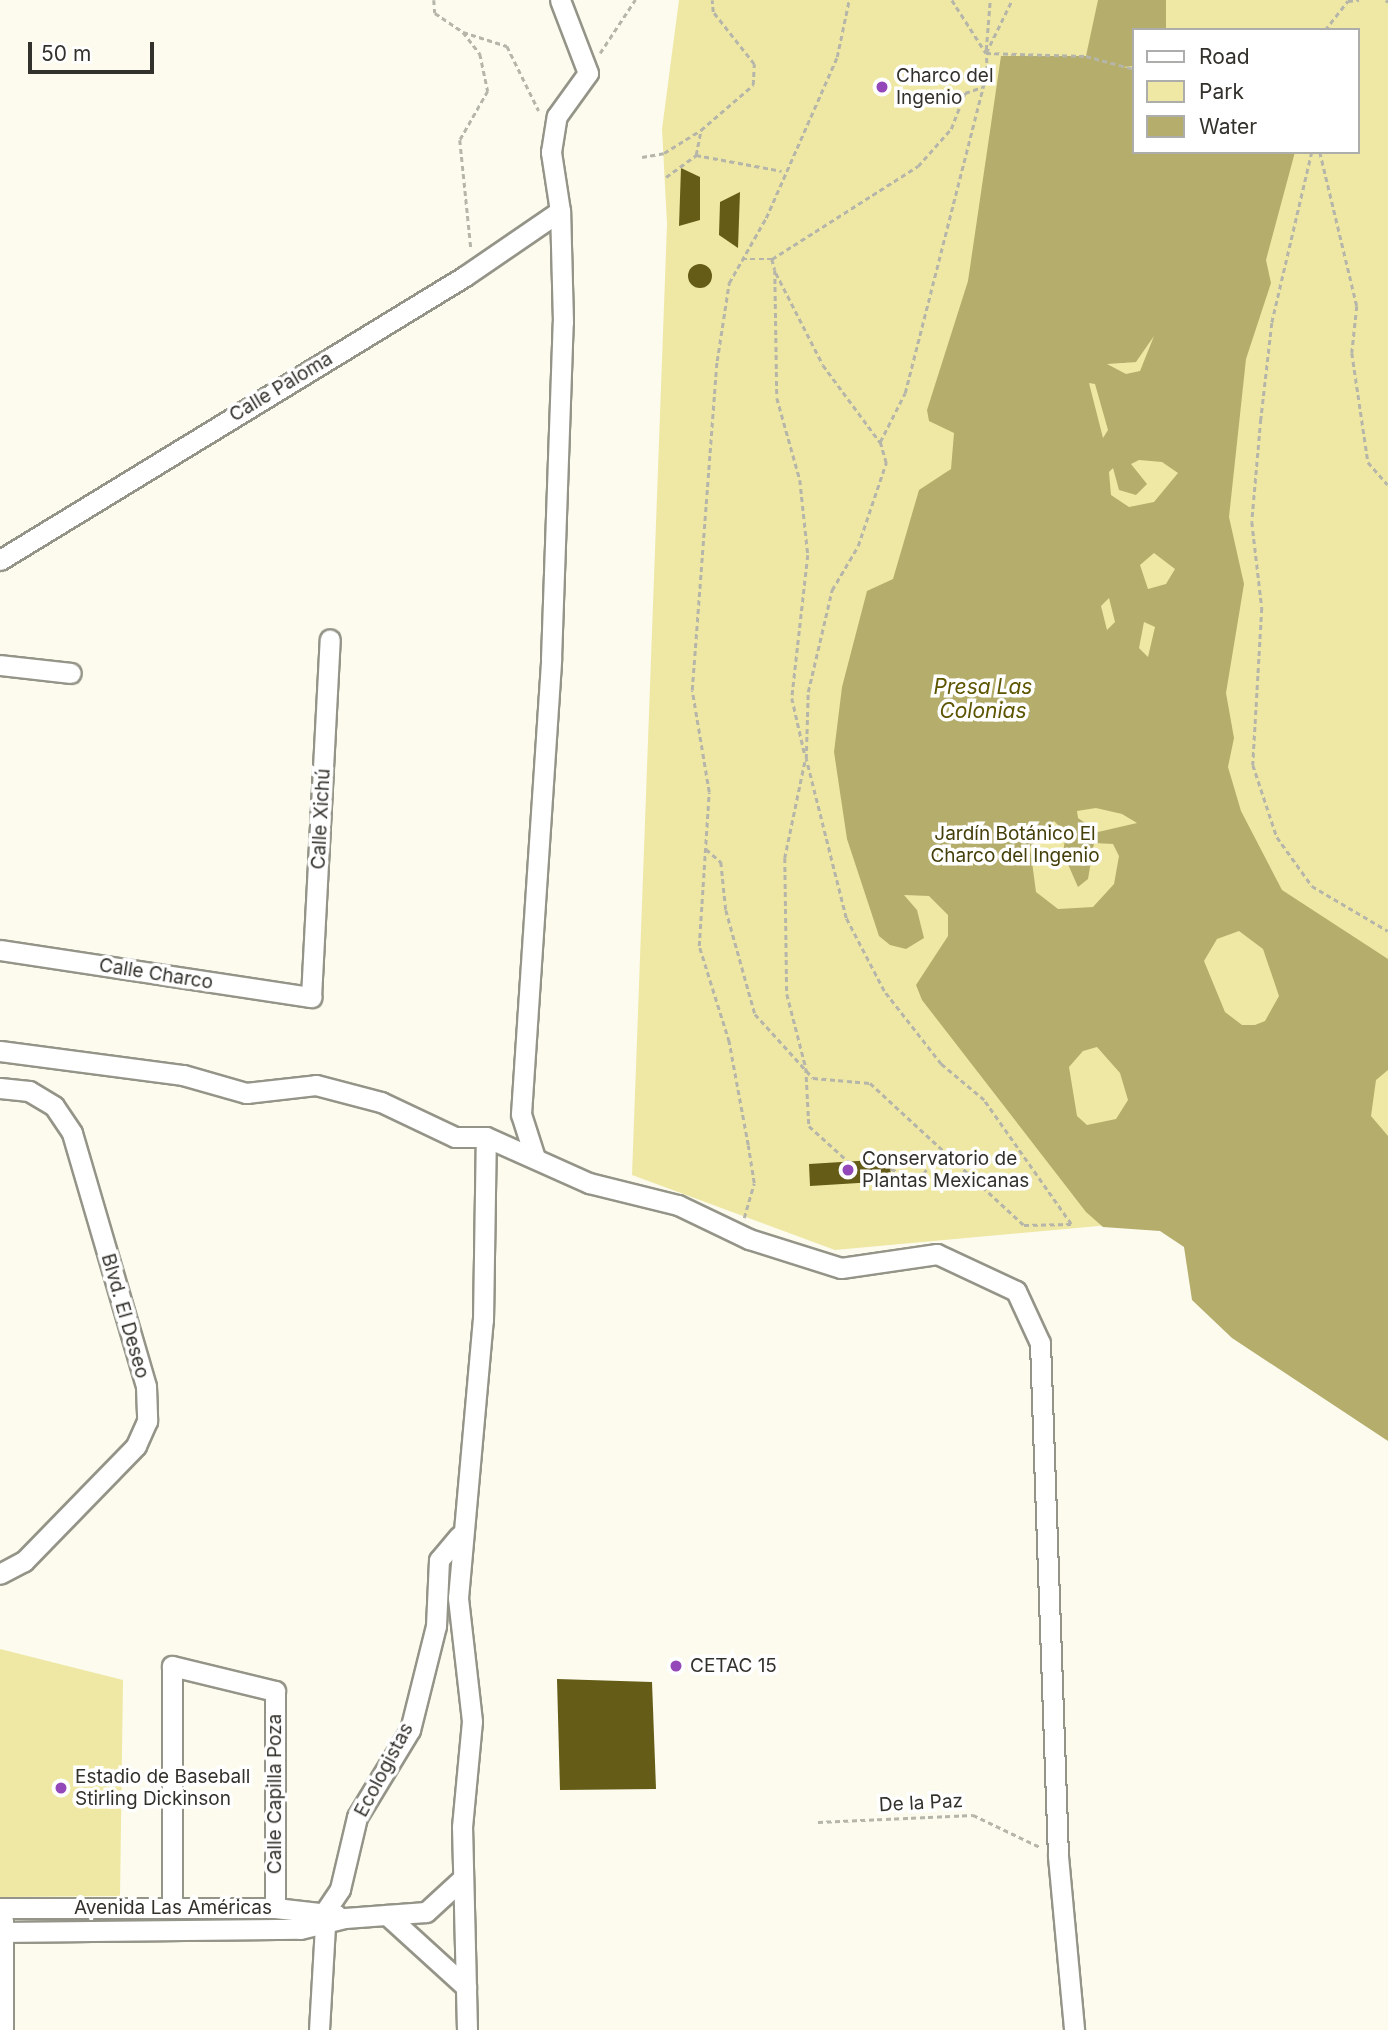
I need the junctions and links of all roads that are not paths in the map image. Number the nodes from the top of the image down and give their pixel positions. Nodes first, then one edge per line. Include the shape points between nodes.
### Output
1 (560, 0) edge
2 (560, 211) junction
3 (0, 560) edge
4 (330, 640) dead end
5 (0, 665) edge
6 (71, 673) dead end
7 (0, 950) edge
8 (311, 997) joint
9 (0, 1051) edge
10 (0, 1088) edge
11 (486, 1137) junction
12 (535, 1158) junction
13 (459, 1536) junction
14 (0, 1574) edge
15 (462, 1879) junction
16 (1, 1908) edge
17 (172, 1908) junction
18 (275, 1908) junction
19 (387, 1915) junction
20 (332, 1917) junction
21 (1, 1932) edge
22 (466, 1987) junction
23 (3, 2030) edge
24 (319, 2030) edge
25 (467, 2030) edge
26 (1074, 2030) edge

1 - 2 street via 588,72 557,116 553,140
2 - 3 street, Calle Paloma via 465,276
2 - 12 street via 563,322 551,659 521,1114
4 - 8 street, Calle Xichú
5 - 6 street
7 - 8 street, Calle Charco
9 - 11 street via 183,1075 246,1093 316,1084 381,1102 455,1137
10 - 14 street, Blvd. El Deseo via 29,1091 54,1106 72,1133 146,1387 147,1421 136,1446 24,1561
11 - 12 street
11 - 13 street via 483,1320
12 - 26 street via 589,1183 678,1205 749,1239 841,1268 937,1254 1016,1291 1040,1343 1058,1856
13 - 15 street via 458,1598 472,1721
13 - 20 street, Ecologistas via 439,1560 436,1626 410,1730 357,1816
15 - 19 street, Avenida Las Américas via 426,1912
15 - 22 street
16 - 17 street, Avenida Las Américas
16 - 21 street
17 - 18 street, Avenida Las Américas
17 - 18 street, Calle Capilla Poza via 172,1666 275,1690
18 - 20 street, Avenida Las Américas
19 - 20 street, Avenida Las Américas
19 - 22 street
20 - 21 street, Avenida Las Américas
20 - 24 street
21 - 23 street
22 - 25 street

